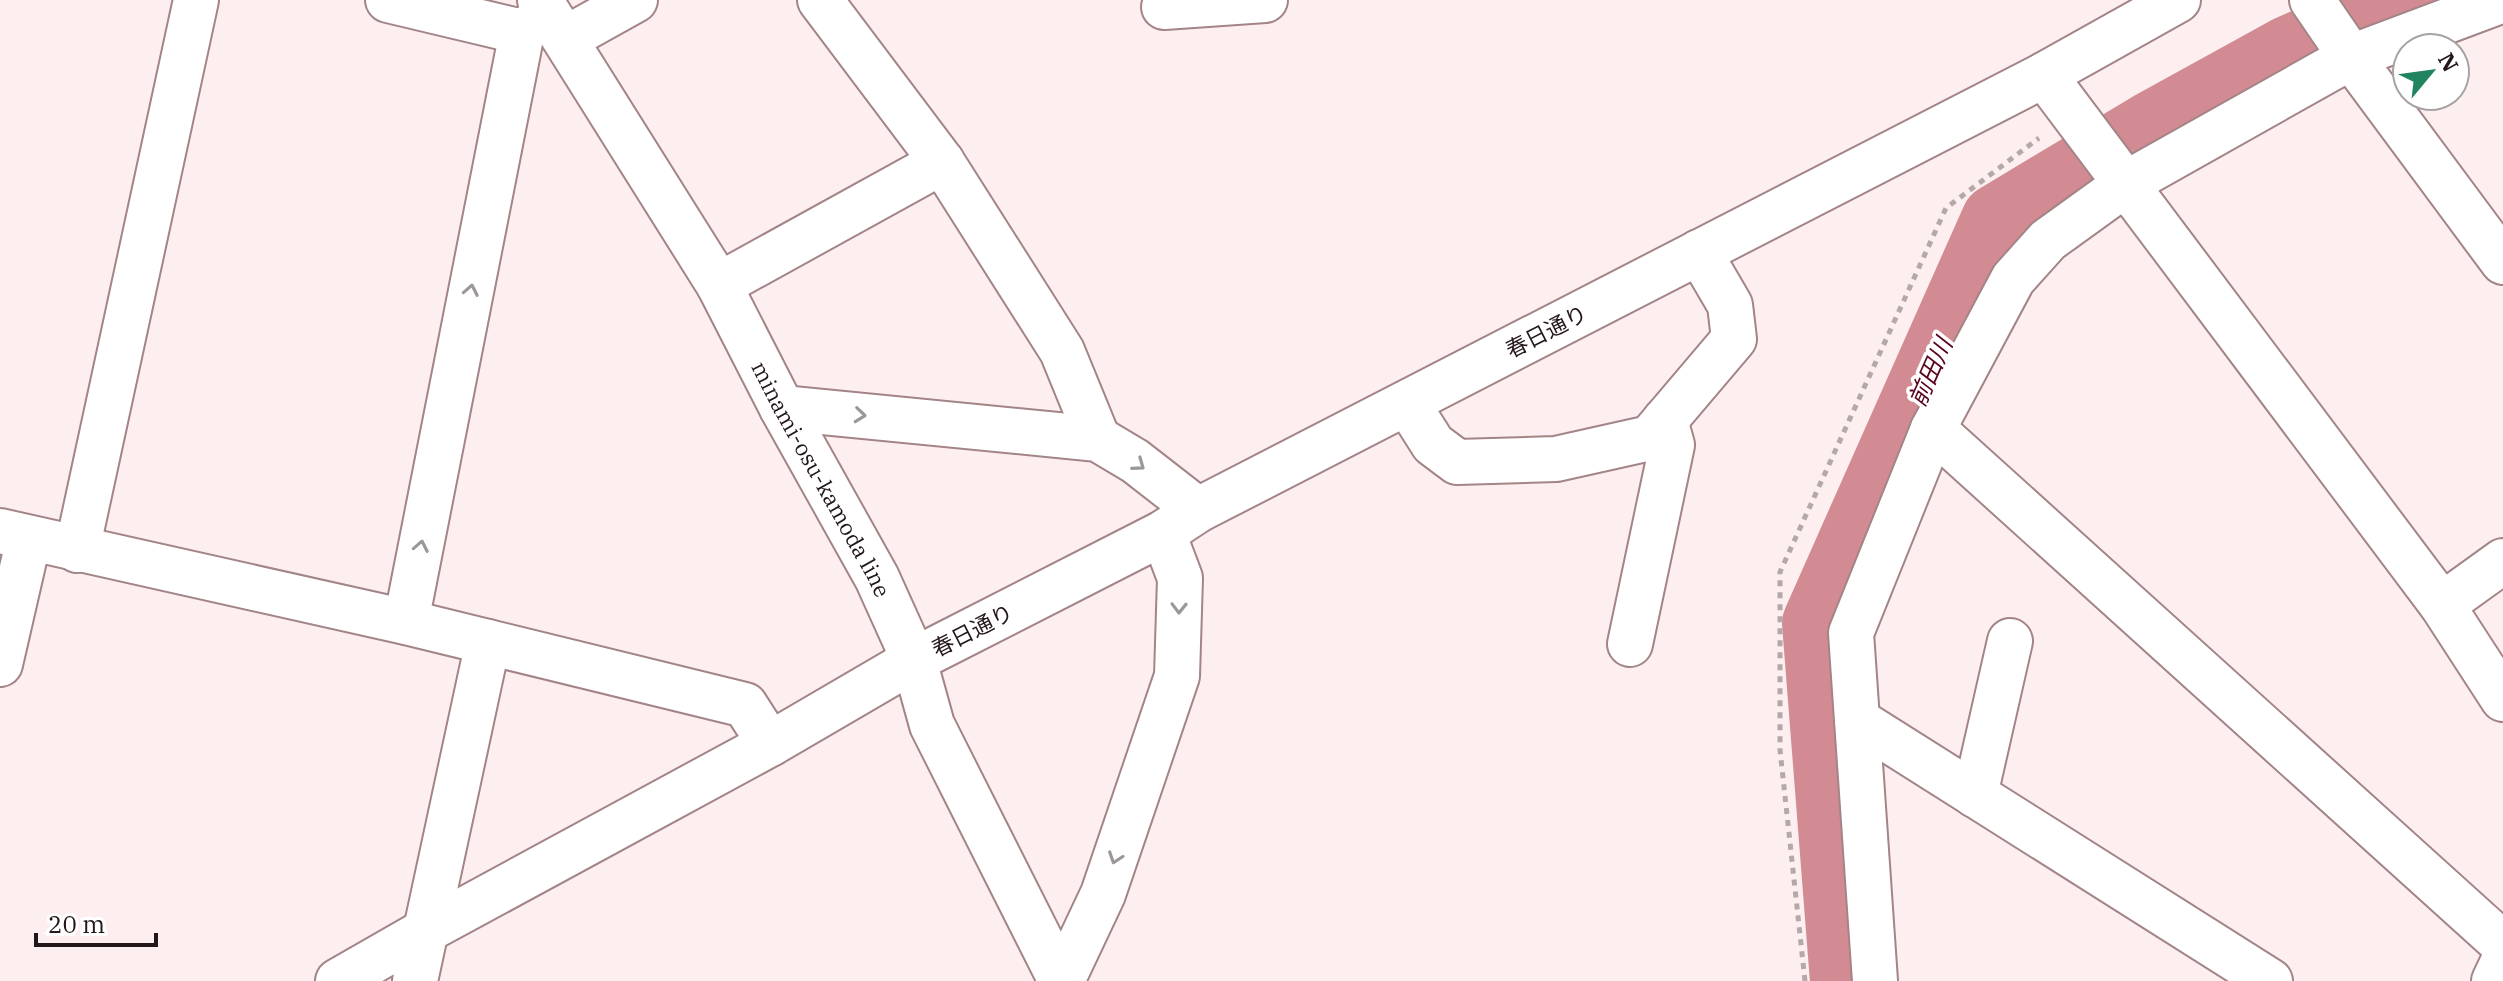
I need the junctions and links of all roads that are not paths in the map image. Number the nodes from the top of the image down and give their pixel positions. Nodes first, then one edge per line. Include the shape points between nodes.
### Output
1 (196, 0) edge
2 (388, 0) edge
3 (635, 0) edge
4 (820, 0) edge
5 (1265, 0) edge
6 (2178, 0) edge
7 (2312, 0) edge
8 (2503, 0) edge
9 (1164, 7) dead end
10 (543, 21) edge
11 (2351, 57) junction
12 (2044, 75) junction
13 (942, 162) junction
14 (2127, 183) junction
15 (1699, 252) junction
16 (2503, 262) edge
17 (719, 285) junction
18 (1407, 403) junction
19 (782, 408) junction
20 (1665, 420) junction
21 (1933, 429) junction
22 (1098, 439) junction
23 (1180, 522) junction
24 (15, 534) edge
25 (77, 550) junction
26 (2503, 561) edge
27 (2442, 605) junction
28 (406, 622) junction
29 (2010, 641) dead end
30 (488, 642) junction
31 (1630, 644) dead end
32 (914, 660) junction
33 (0, 664) edge
34 (2503, 699) edge
35 (1857, 720) junction
36 (770, 744) junction
37 (1975, 795) junction
38 (427, 930) junction
39 (2503, 944) edge
40 (2503, 962) edge
41 (338, 981) edge
42 (415, 981) edge
43 (1062, 981) edge
44 (1875, 981) edge
45 (2270, 981) edge
46 (2494, 981) edge

1 - 25 street
2 - 10 street
3 - 10 street
4 - 13 street
5 - 9 street
6 - 12 street, 春日通り
7 - 11 street
8 - 11 street
10 - 17 street, minami-osu-kamoda line
28 -> 10 street
11 - 14 street
11 - 16 street
12 - 14 street
12 - 15 street, 春日通り
13 - 17 street
13 - 22 street via 1062,351
14 - 21 street via 2048,240 2013,279
14 - 27 street
15 - 18 street, 春日通り
15 - 20 street via 1730,305 1734,339
17 - 19 street, minami-osu-kamoda line
18 - 20 street via 1433,444 1457,462 1556,459 1650,438
18 - 23 street, 春日通り
19 -> 22 street
19 - 32 street, minami-osu-kamoda line via 877,578
20 - 31 street via 1672,445
21 - 35 street via 1851,633
21 - 39 street
22 -> 23 street via 1135,461
23 - 32 street, 春日通り
23 -> 43 street via 1177,676 1103,894
24 - 25 street
24 - 33 street
25 - 28 street
26 - 27 street
27 - 34 street
28 - 30 street
29 - 37 street
30 - 36 street via 745,705
30 - 38 street
32 - 36 street, 春日通り
32 - 43 street, minami-osu-kamoda line via 932,725
35 - 37 street
35 - 44 street
36 - 38 street, 春日通り
37 - 45 street
38 - 41 street, 春日通り
38 - 42 street
40 - 46 street

